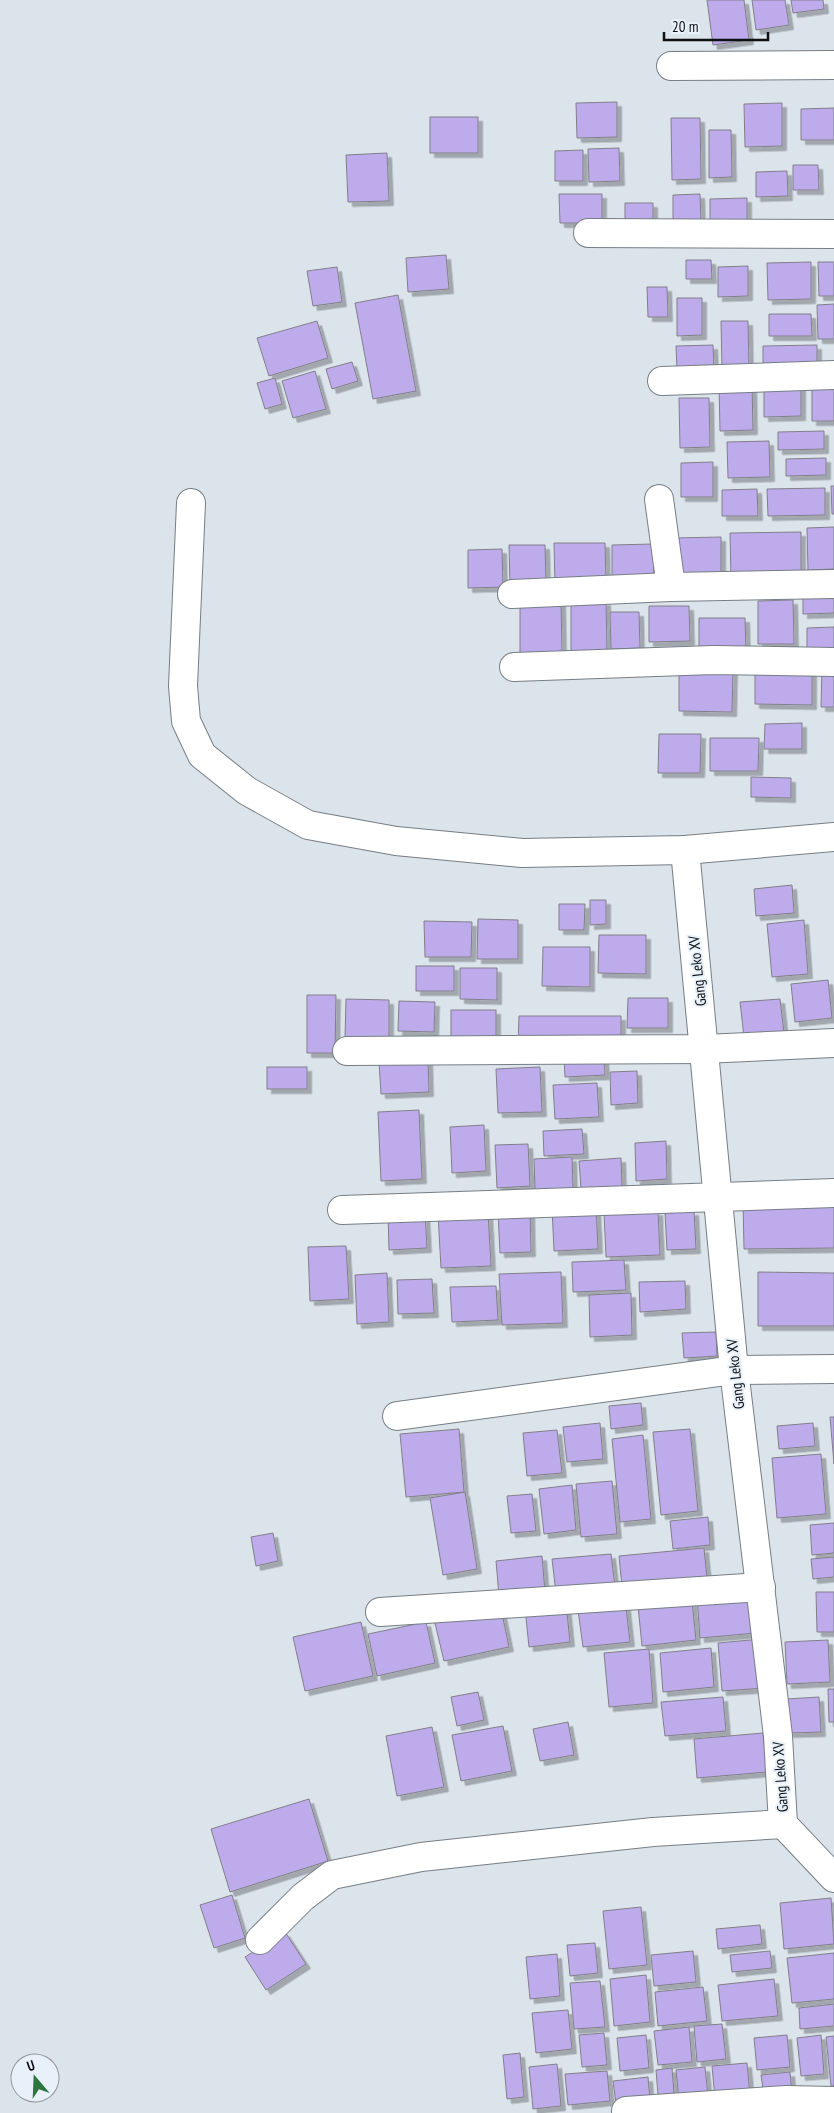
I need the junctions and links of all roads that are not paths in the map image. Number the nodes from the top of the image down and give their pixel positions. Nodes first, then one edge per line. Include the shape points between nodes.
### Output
1 (834, 65) edge
2 (671, 66) dead end
3 (588, 233) dead end
4 (834, 234) edge
5 (834, 375) edge
6 (662, 381) dead end
7 (659, 499) dead end
8 (191, 503) dead end
9 (834, 584) edge
10 (671, 587) junction
11 (512, 594) dead end
12 (834, 662) edge
13 (514, 667) dead end
14 (834, 837) edge
15 (685, 850) junction
16 (834, 1043) edge
17 (704, 1049) junction
18 (347, 1051) dead end
19 (834, 1193) edge
20 (719, 1197) junction
21 (342, 1210) dead end
22 (734, 1370) junction
23 (834, 1370) edge
24 (397, 1416) dead end
25 (761, 1587) junction
26 (380, 1612) dead end
27 (783, 1824) junction
28 (834, 1878) edge
29 (260, 1940) dead end
30 (834, 2101) edge
31 (626, 2111) dead end

1 - 2 street
3 - 4 street
5 - 6 street
7 - 10 street
8 - 15 street via 183,686 186,721 202,755 247,791 308,825 396,841 522,853
9 - 10 street
10 - 11 street
12 - 13 street via 713,660
14 - 15 street
15 - 17 street, Gang Leko XV
16 - 17 street
17 - 18 street
17 - 20 street, Gang Leko XV
19 - 20 street
20 - 21 street
20 - 22 street, Gang Leko XV
22 - 23 street
22 - 24 street
22 - 25 street, Gang Leko XV
25 - 26 street
25 - 27 street, Gang Leko XV via 778,1736
27 - 28 street, Gang Leko XV
27 - 29 street via 653,1832 431,1856 332,1875 303,1897
30 - 31 street via 786,2100

